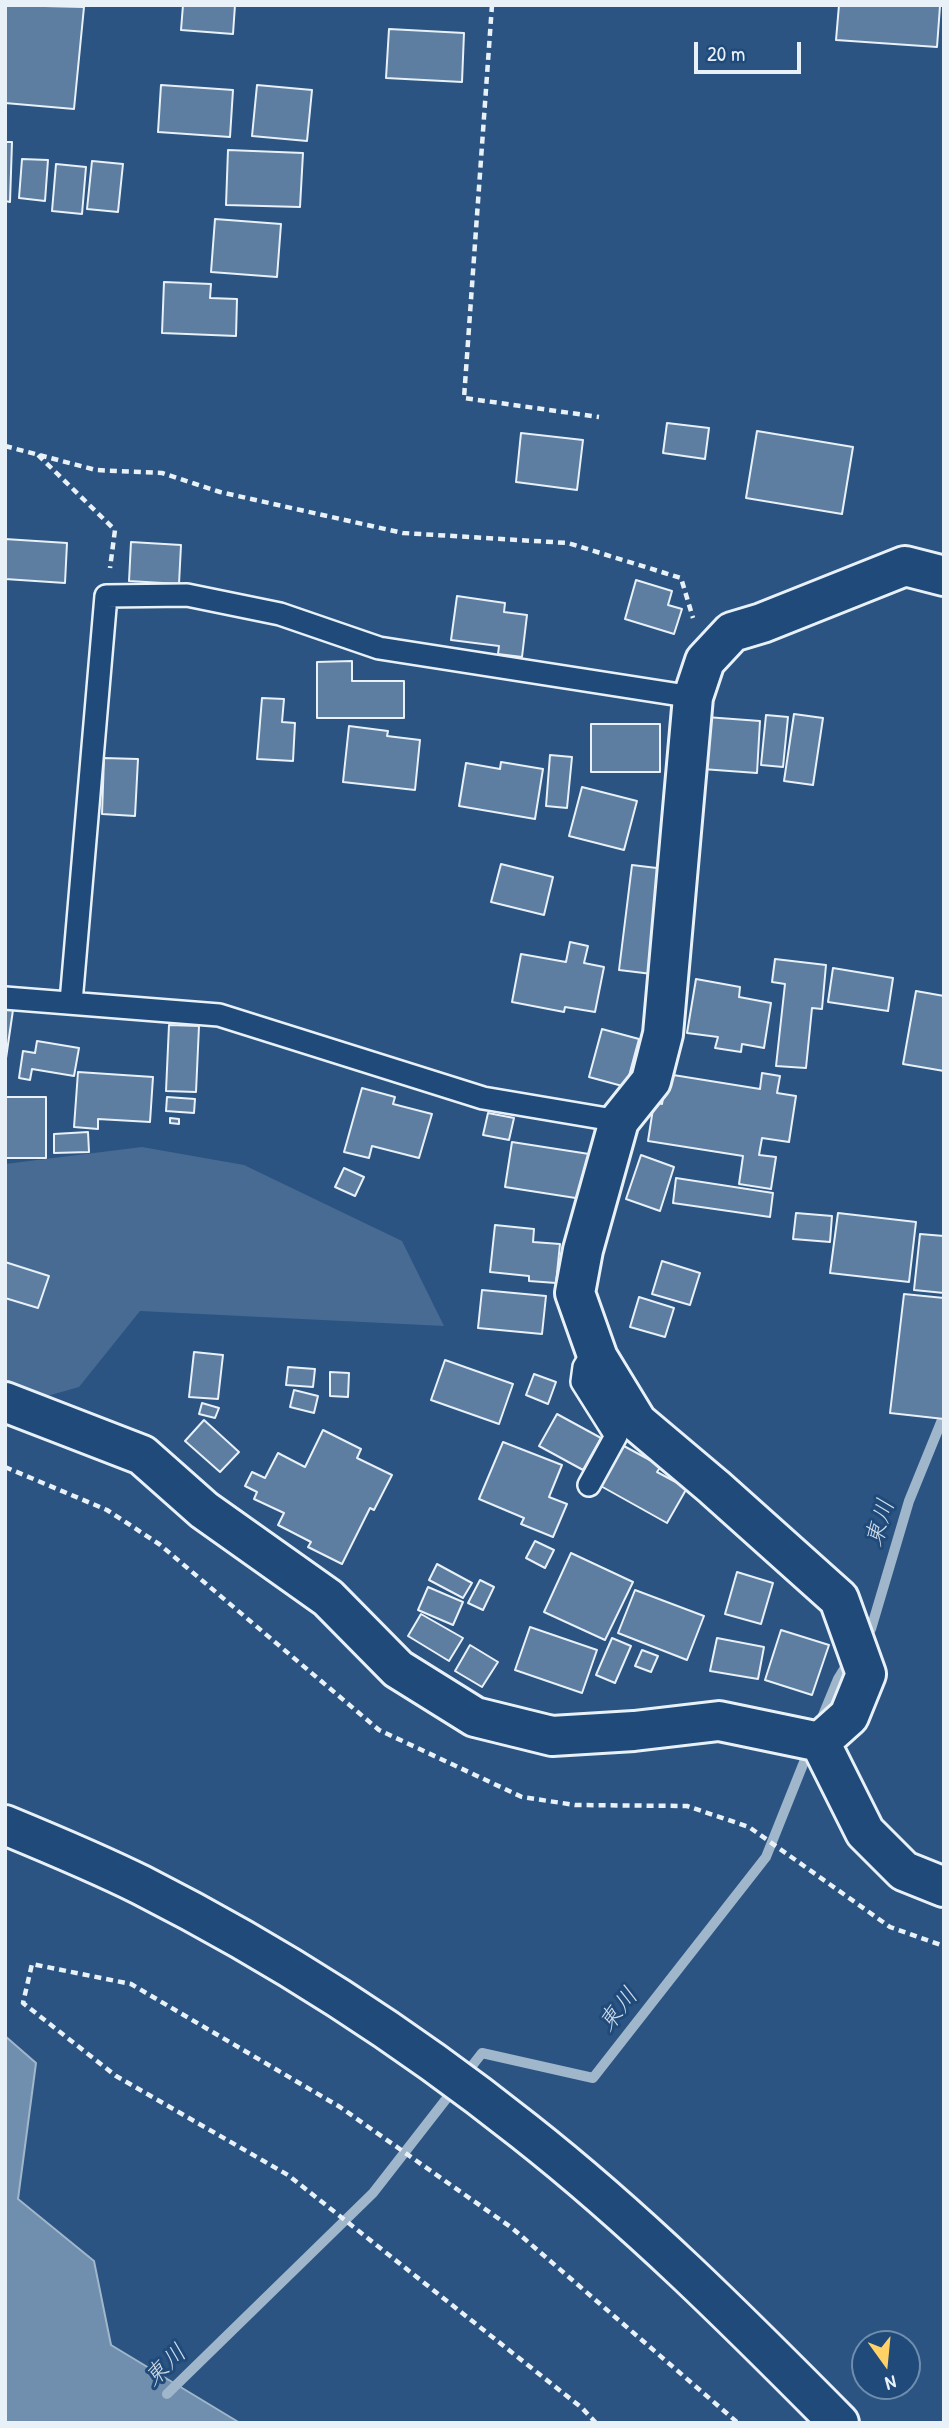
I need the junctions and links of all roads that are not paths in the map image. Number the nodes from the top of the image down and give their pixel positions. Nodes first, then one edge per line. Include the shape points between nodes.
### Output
1 (944, 576) edge
2 (693, 697) junction
3 (5, 998) edge
4 (71, 1002) junction
5 (619, 1121) junction
6 (595, 1349) junction
7 (5, 1402) edge
8 (589, 1485) dead end
9 (821, 1742) junction
10 (5, 1825) edge
11 (944, 1887) edge
12 (839, 2423) edge

1 - 2 street via 905,566 732,632 705,661
2 - 4 lane via 379,648 281,614 187,596 106,596
2 - 5 street via 663,1034 651,1081
3 - 4 lane
4 - 5 lane via 219,1015 483,1098
5 - 6 street via 575,1293
6 - 8 lane via 584,1367 582,1382 616,1436
6 - 9 street via 637,1422 839,1599 866,1674 849,1716
7 - 9 street via 142,1455 204,1510 328,1598 398,1669 475,1717 552,1737 719,1721
9 - 11 street via 865,1832 904,1871
10 - 12 street via 140,1885 293,1968 461,2083 636,2225

